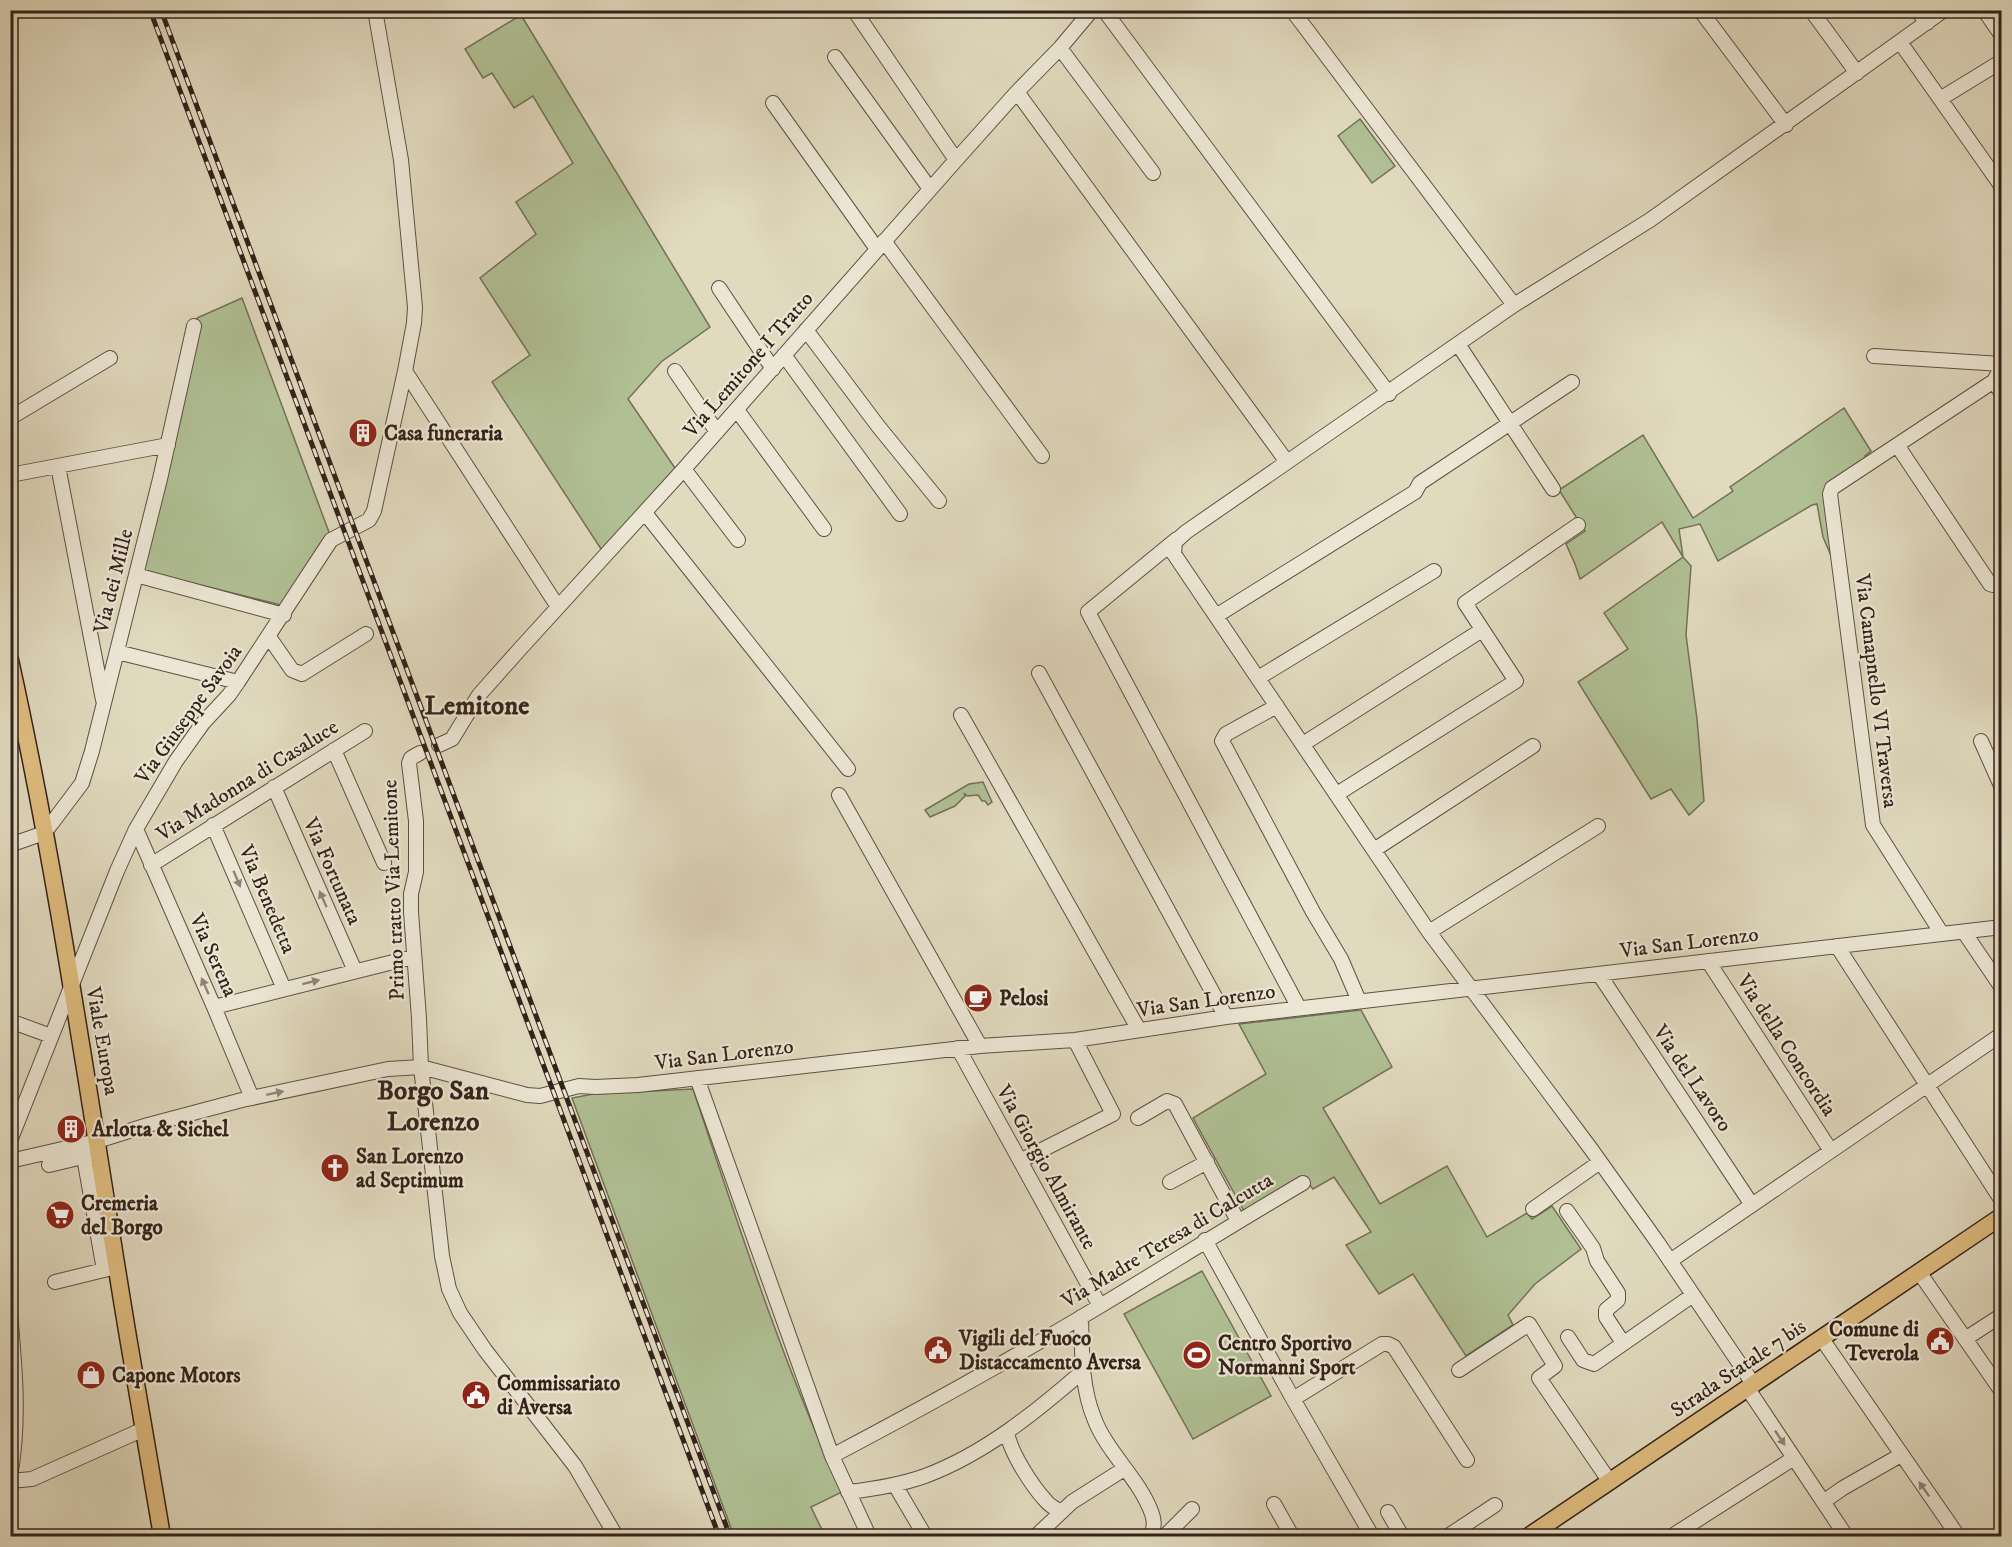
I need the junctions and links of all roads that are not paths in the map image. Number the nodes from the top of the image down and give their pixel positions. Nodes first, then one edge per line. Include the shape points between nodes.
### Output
1 (375, 10) edge
2 (854, 10) edge
3 (1092, 10) edge
4 (1104, 10) edge
5 (1292, 10) edge
6 (1700, 10) edge
7 (1811, 10) edge
8 (1917, 10) edge
9 (1944, 10) edge
10 (1984, 10) edge
11 (1926, 23) junction
12 (2001, 36) edge
13 (1900, 42) junction
14 (1060, 48) junction
15 (836, 57) dead end
16 (2001, 61) edge
17 (1857, 73) junction
18 (1017, 92) junction
19 (1940, 99) junction
20 (773, 103) dead end
21 (1786, 125) junction
22 (956, 160) junction
23 (1153, 173) dead end
24 (1997, 173) edge
25 (2001, 187) edge
26 (930, 189) junction
27 (881, 245) junction
28 (719, 288) dead end
29 (1514, 306) junction
30 (194, 326) dead end
31 (806, 330) junction
32 (1458, 344) junction
33 (784, 356) junction
34 (1874, 356) dead end
35 (110, 358) dead end
36 (2001, 365) edge
37 (773, 369) junction
38 (405, 371) junction
39 (675, 371) dead end
40 (1994, 381) junction
41 (1572, 382) dead end
42 (1389, 394) junction
43 (2001, 394) edge
44 (737, 410) junction
45 (10, 418) edge
46 (1509, 423) junction
47 (717, 432) junction
48 (168, 445) junction
49 (1897, 445) junction
50 (1042, 456) dead end
51 (1287, 462) junction
52 (58, 466) junction
53 (684, 469) junction
54 (10, 474) edge
55 (1553, 489) dead end
56 (939, 501) dead end
57 (645, 513) junction
58 (900, 514) dead end
59 (1578, 525) dead end
60 (824, 530) dead end
61 (1186, 532) junction
62 (738, 540) dead end
63 (1434, 571) dead end
64 (136, 574) junction
65 (2001, 580) edge
66 (558, 607) junction
67 (284, 615) junction
68 (1216, 616) junction
69 (1482, 630) junction
70 (366, 634) dead end
71 (269, 637) junction
72 (117, 652) junction
73 (11, 666) edge
74 (1040, 673) dead end
75 (1258, 678) junction
76 (238, 682) junction
77 (104, 705) junction
78 (1277, 706) junction
79 (961, 715) dead end
80 (365, 731) dead end
81 (1981, 741) dead end
82 (1303, 744) junction
83 (439, 745) dead end
84 (1533, 746) dead end
85 (334, 750) junction
86 (420, 753) dead end
87 (848, 769) dead end
88 (274, 788) junction
89 (2001, 788) edge
90 (839, 795) dead end
91 (1337, 795) junction
92 (213, 825) junction
93 (1598, 826) dead end
94 (136, 830) junction
95 (44, 833) junction
96 (10, 845) edge
97 (1374, 850) junction
98 (384, 863) dead end
99 (150, 865) junction
100 (2001, 927) edge
101 (1429, 932) junction
102 (1964, 932) junction
103 (1942, 934) junction
104 (1837, 946) junction
105 (413, 957) junction
106 (1708, 961) junction
107 (355, 971) junction
108 (1599, 974) junction
109 (1473, 988) junction
110 (2001, 988) edge
111 (72, 989) junction
112 (284, 989) junction
113 (1359, 1001) junction
114 (214, 1007) junction
115 (1299, 1008) junction
116 (1226, 1017) junction
117 (10, 1021) edge
118 (1138, 1030) junction
119 (2001, 1034) edge
120 (51, 1036) junction
121 (1075, 1040) junction
122 (980, 1046) junction
123 (958, 1048) junction
124 (421, 1067) junction
125 (697, 1078) junction
126 (1927, 1085) junction
127 (252, 1098) junction
128 (1138, 1118) dead end
129 (10, 1141) edge
130 (93, 1151) junction
131 (1832, 1151) junction
132 (10, 1161) edge
133 (1020, 1161) junction
134 (1206, 1162) junction
135 (1600, 1162) junction
136 (49, 1165) dead end
137 (1170, 1182) dead end
138 (1303, 1183) dead end
139 (2001, 1201) edge
140 (1752, 1205) junction
141 (1533, 1209) dead end
142 (1567, 1211) dead end
143 (2001, 1216) edge
144 (1238, 1221) junction
145 (1205, 1240) junction
146 (1670, 1261) junction
147 (110, 1268) junction
148 (1919, 1272) junction
149 (55, 1282) dead end
150 (1693, 1295) junction
151 (1100, 1306) junction
152 (10, 1313) edge
153 (2001, 1315) edge
154 (1081, 1317) junction
155 (11, 1336) edge
156 (1568, 1337) dead end
157 (1822, 1339) junction
158 (1965, 1339) junction
159 (1623, 1343) junction
160 (1459, 1370) dead end
161 (1083, 1371) junction
162 (1751, 1387) junction
163 (2001, 1392) edge
164 (1293, 1399) junction
165 (144, 1429) junction
166 (1007, 1432) junction
167 (1901, 1455) junction
168 (832, 1456) junction
169 (1794, 1458) junction
170 (1467, 1460) dead end
171 (1124, 1469) junction
172 (10, 1477) edge
173 (10, 1481) edge
174 (1610, 1482) junction
175 (895, 1485) junction
176 (848, 1492) junction
177 (1823, 1502) junction
178 (1274, 1504) dead end
179 (1496, 1505) dead end
180 (1192, 1509) dead end
181 (1061, 1512) junction
182 (1388, 1512) dead end
183 (1535, 1535) edge
184 (162, 1536) edge
185 (616, 1536) edge
186 (869, 1536) edge
187 (925, 1536) edge
188 (1036, 1536) edge
189 (1151, 1536) edge
190 (1165, 1536) edge
191 (1292, 1536) edge
192 (1372, 1536) edge
193 (1402, 1536) edge
194 (1448, 1536) edge
195 (1672, 1536) edge
196 (1846, 1536) edge
197 (1958, 1536) edge

1 - 38 street via 401,160 410,246 415,307
2 - 22 street
3 - 14 street, Via Lemitone I Tratto
4 - 42 street
5 - 29 street
6 - 21 street
7 - 17 street
8 - 11 street
9 - 11 street
10 - 12 street
11 - 13 street
13 - 17 street
13 - 19 street
14 - 18 street, Via Lemitone I Tratto
14 - 23 street
15 - 26 street
16 - 19 street
17 - 21 street
18 - 22 street, Via Lemitone I Tratto
18 - 51 street
19 - 24 street
20 - 27 street
21 - 29 street via 1650,220
22 - 26 street, Via Lemitone I Tratto
24 - 25 street
26 - 27 street, Via Lemitone I Tratto
27 - 31 street, Via Lemitone I Tratto
27 - 50 street
28 - 37 street
29 - 32 street
30 - 48 street, Via dei Mille
31 - 33 street, Via Lemitone I Tratto
31 - 56 street
32 - 42 street
32 - 46 street
33 - 37 street, Via Lemitone I Tratto
33 - 58 street
34 - 36 street
35 - 45 street
36 - 40 street
37 - 44 street, Via Lemitone I Tratto
38 - 66 street
38 - 67 street, Via Giuseppe Savoia via 374,511 369,520 331,540
39 - 47 street
40 - 43 street
40 - 49 street
41 - 46 street
42 - 51 street
44 - 47 street, Via Lemitone I Tratto
44 - 60 street
46 - 55 street
46 - 68 street via 1420,483 1415,492
47 - 53 street, Via Lemitone I Tratto
48 - 52 street
48 - 64 street, Via dei Mille
49 - 65 street via 1990,584
49 - 103 street, Via Camapnello VI Traversa via 1833,488 1830,494 1874,825
51 - 61 street
52 - 54 street
52 - 77 street
53 - 57 street, Via Lemitone I Tratto
53 - 62 street
57 - 66 street, Via Lemitone I Tratto
57 - 87 street
59 - 69 street via 1465,603
61 - 68 street via 1174,543 1174,554
61 - 115 street via 1088,612
63 - 75 street
64 - 67 street
64 - 72 street, Via dei Mille
66 - 83 street, Via Lemitone I Tratto via 479,695 452,739
67 - 71 street, Via Giuseppe Savoia
68 - 75 street
69 - 82 street
69 - 91 street via 1515,681
70 - 71 street via 302,674 292,670
71 - 76 street, Via Giuseppe Savoia
72 - 76 street
72 - 77 street, Via dei Mille
73 - 95 main road, Viale Europa
74 - 116 street
75 - 78 street
76 - 94 street, Via Giuseppe Savoia via 176,761
77 - 95 street, Via dei Mille via 82,783
78 - 82 street
78 - 113 street via 1226,734 1222,741 1341,959
79 - 118 street
80 - 85 street, Via Madonna di Casaluce
81 - 89 street
82 - 91 street
84 - 97 street
85 - 88 street, Via Madonna di Casaluce
85 - 98 street
86 - 105 street, Primo tratto Via Lemitone via 409,763 416,821
88 - 92 street, Via Madonna di Casaluce
107 -> 88 street, Via Fortunata
90 - 122 street
91 - 97 street
92 - 99 street, Via Madonna di Casaluce
92 -> 112 street, Via Benedetta
93 - 101 street
94 - 99 street, Via Serena
94 - 111 street, Via Giuseppe Savoia
95 - 96 street
95 - 111 main road, Viale Europa
97 - 101 street
114 -> 99 street, Via Serena
100 - 102 street, Via San Lorenzo
101 - 109 street
102 - 103 street, Via San Lorenzo
102 - 110 street
103 - 104 street, Via San Lorenzo
104 - 106 street, Via San Lorenzo
104 - 126 street
105 - 107 street
105 - 124 street, Primo tratto Via Lemitone
106 - 108 street, Via San Lorenzo
106 - 131 street, Via della Concordia
112 -> 107 street
108 - 109 street, Via San Lorenzo
108 - 140 street, Via del Lavoro
109 - 113 street, Via San Lorenzo
109 - 135 street
111 - 120 street, Via Giuseppe Savoia
111 - 130 main road, Viale Europa
112 - 114 street
113 - 115 street, Via San Lorenzo
114 - 127 street, Via Serena
115 - 116 street, Via San Lorenzo
116 - 118 street, Via San Lorenzo
117 - 120 street
118 - 121 street, Via San Lorenzo
119 - 126 street
120 - 129 street, Via Giuseppe Savoia
121 - 122 street, Via San Lorenzo
121 - 133 street via 1113,1114
122 - 123 street, Via San Lorenzo
123 - 125 street, Via San Lorenzo
123 - 133 street, Via Giorgio Almirante
124 - 125 street, Via San Lorenzo via 540,1096 579,1086
127 -> 124 street, Via San Lorenzo via 388,1069
124 - 185 street via 449,1289 485,1350 575,1466
125 - 168 street
126 - 131 street
126 - 139 street
127 - 130 street, Via San Lorenzo via 148,1125
128 - 134 street via 1167,1101 1175,1104
130 - 132 street, Via San Lorenzo
130 - 136 street
130 - 147 main road, Viale Europa
131 - 140 street
133 - 151 street, Via Giorgio Almirante
134 - 137 street
134 - 144 street
135 - 141 street
135 - 146 street
138 - 144 street, Via Madre Teresa di Calcutta
140 - 146 street
142 - 159 street via 1618,1293 1618,1300 1606,1310 1606,1317
143 - 148 main road, Strada Statale 7 bis
144 - 145 street, Via Madre Teresa di Calcutta
145 - 151 street, Via Madre Teresa di Calcutta
145 - 164 street
146 - 150 street
147 - 149 street
147 - 165 main road, Viale Europa
148 - 157 main road, Strada Statale 7 bis
148 - 158 street
150 - 159 street
150 - 162 street
151 - 154 street, Via Madre Teresa di Calcutta
152 - 155 street
153 - 158 street
154 - 161 street
154 - 168 street, Via Madre Teresa di Calcutta
155 - 172 street via 16,1397
156 - 159 street via 1583,1360 1594,1364
157 - 162 main road, Strada Statale 7 bis
157 - 167 street
158 - 163 street
160 - 174 street via 1529,1324 1555,1366 1539,1378
161 - 166 street
161 - 171 street via 1094,1420
162 -> 169 street
162 - 174 main road, Strada Statale 7 bis
164 - 170 street via 1382,1344 1388,1344 1394,1347
164 - 192 street
165 - 173 street via 32,1479
165 - 184 main road, Viale Europa
166 - 175 street via 926,1476
166 - 181 street via 1012,1448 1045,1501
167 - 177 street
197 -> 167 street
168 - 176 street
169 - 177 street
169 - 195 street
171 - 181 street
171 - 189 street via 1152,1514
174 - 183 main road, Strada Statale 7 bis
175 - 176 street
175 - 187 street
176 - 186 street
177 - 196 street
178 - 191 street
179 - 194 street
180 - 190 street
181 - 188 street
182 - 193 street

